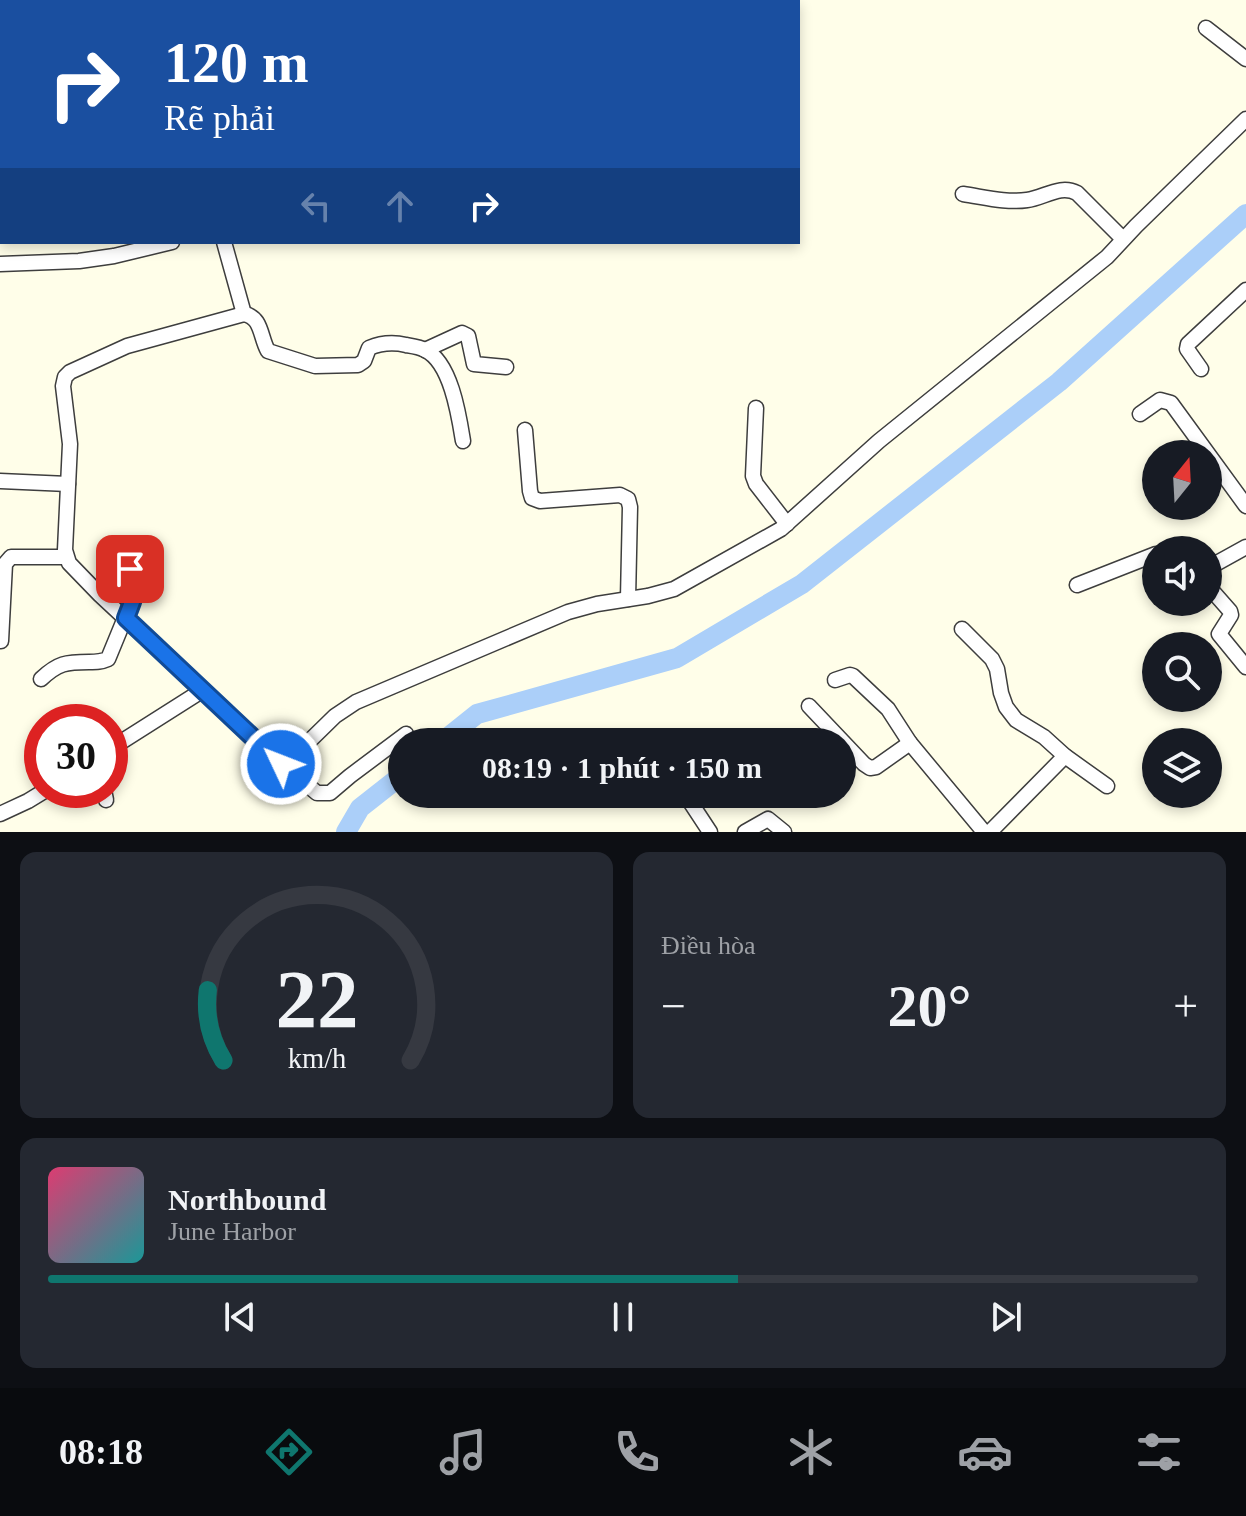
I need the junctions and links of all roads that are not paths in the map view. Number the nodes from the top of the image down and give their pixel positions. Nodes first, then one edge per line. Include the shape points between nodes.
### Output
1 (1206, 28) dead end
2 (1246, 59) edge
3 (1246, 119) edge
4 (963, 194) dead end
5 (1123, 239) junction
6 (155, 244) edge
7 (225, 244) edge
8 (121, 248) edge
9 (0, 264) edge
10 (1246, 290) edge
11 (244, 314) junction
12 (425, 350) junction
13 (506, 367) dead end
14 (1201, 369) dead end
15 (756, 408) dead end
16 (1140, 414) dead end
17 (525, 430) dead end
18 (463, 441) dead end
19 (0, 481) edge
20 (68, 484) junction
21 (1246, 506) edge
22 (787, 524) junction
23 (1246, 547) edge
24 (124, 552) dead end
25 (66, 557) junction
26 (1142, 559) edge
27 (1222, 560) edge
28 (1077, 585) dead end
29 (628, 599) junction
30 (1222, 602) edge
31 (126, 618) junction
32 (962, 629) dead end
33 (1, 641) edge
34 (1246, 667) edge
35 (41, 679) dead end
36 (835, 680) dead end
37 (203, 690) junction
38 (809, 706) dead end
39 (827, 728) edge
40 (128, 738) edge
41 (910, 743) junction
42 (388, 748) edge
43 (1065, 756) junction
44 (856, 758) edge
45 (281, 764) junction
46 (1107, 786) dead end
47 (24, 803) edge
48 (694, 808) edge
49 (0, 814) edge
50 (991, 831) edge
51 (710, 832) edge
52 (745, 832) edge
53 (784, 832) edge

1 - 2 street
3 - 5 street
4 - 5 street via 1020,201 1070,189
5 - 22 street
6 - 8 street
7 - 11 street
8 - 9 street via 79,261
10 - 14 street via 1188,344
11 - 12 street via 256,320 268,351 315,366 358,365 369,348 387,343
11 - 20 street via 127,346 70,372 63,386 70,444
12 - 13 street via 462,333 468,336 474,364
12 - 18 street via 451,386
15 - 22 street via 753,476
16 - 21 street via 1160,400 1171,403
17 - 29 street via 532,498 628,499
19 - 20 street
20 - 25 street
22 - 29 street via 674,589
23 - 27 street
24 - 31 street via 137,585
25 - 31 street
25 - 33 street via 7,559
26 - 28 street
29 - 45 street via 568,612 356,702
30 - 34 street via 1231,615 1219,634
31 - 35 street via 108,659 60,664
31 - 37 street
32 - 43 street via 992,659 1006,707 1016,720
36 - 41 street via 853,676 888,709
37 - 40 street
37 - 45 street
38 - 39 street
41 - 44 street via 876,767
41 - 50 street
42 - 45 street via 326,795
43 - 46 street
43 - 50 street
47 - 49 street
48 - 51 street
52 - 53 street via 768,819

